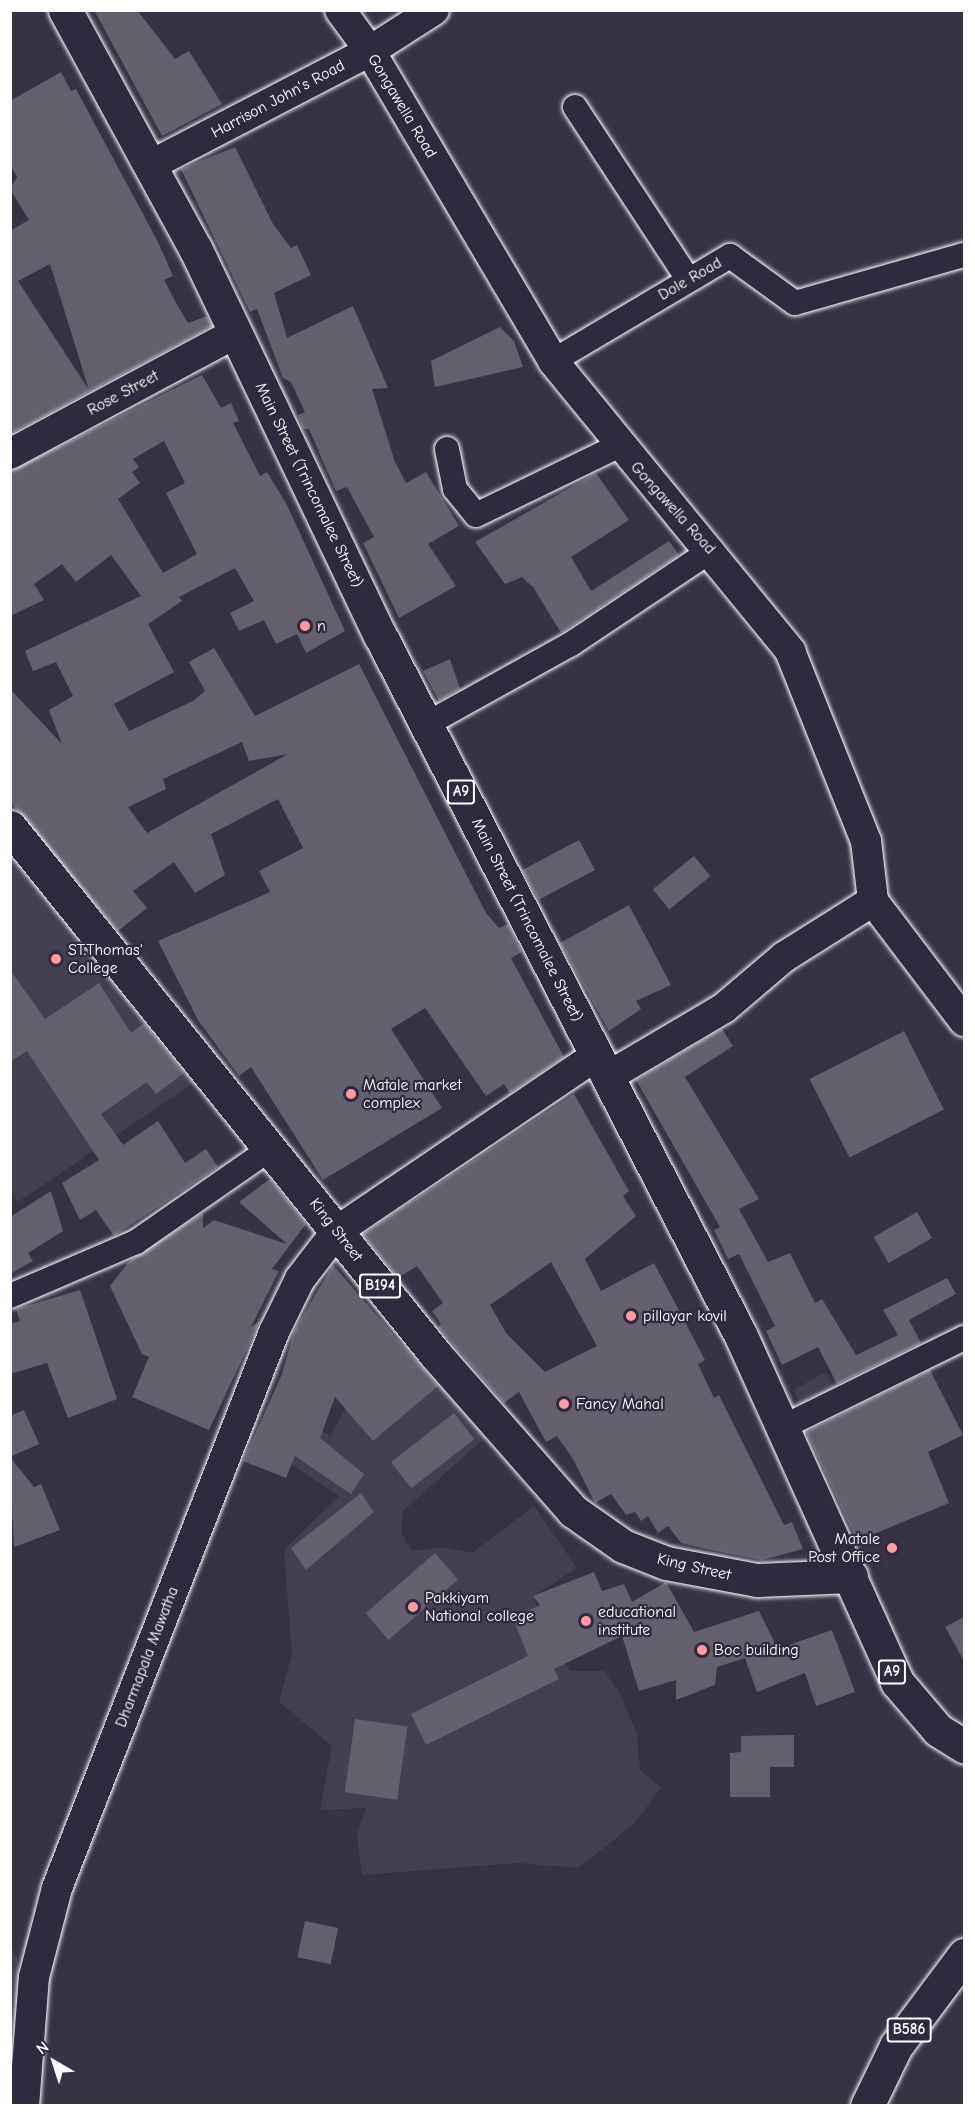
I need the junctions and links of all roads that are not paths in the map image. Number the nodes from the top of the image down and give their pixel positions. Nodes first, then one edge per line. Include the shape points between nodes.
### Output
1 (65, 10) edge
2 (340, 10) edge
3 (434, 10) edge
4 (370, 51) junction
5 (575, 107) dead end
6 (151, 165) junction
7 (964, 255) edge
8 (688, 279) junction
9 (236, 333) junction
10 (553, 361) junction
11 (618, 446) junction
12 (447, 449) dead end
13 (10, 454) edge
14 (712, 550) junction
15 (427, 724) junction
16 (10, 827) edge
17 (873, 901) junction
18 (964, 1021) edge
19 (603, 1065) junction
20 (271, 1148) junction
21 (337, 1231) junction
22 (10, 1296) edge
23 (964, 1338) edge
24 (783, 1427) junction
25 (850, 1576) junction
26 (964, 1746) edge
27 (963, 1957) edge
28 (24, 2106) edge
29 (867, 2106) edge

1 - 6 main road, Main Street (Trincomalee Street) / A9
2 - 4 street, Gongawella Road
3 - 4 street, Harrison John's Road
4 - 6 street, Harrison John's Road
4 - 10 street, Gongawella Road
5 - 8 street
6 - 9 main road, Main Street (Trincomalee Street) / A9
7 - 8 street, Dole Road via 795,303 786,302 738,258 718,260
8 - 10 street, Dole Road
9 - 13 street, Rose Street
9 - 15 main road, Main Street (Trincomalee Street) / A9
10 - 11 street, Gongawella Road
11 - 12 street via 476,515 455,489
11 - 14 street, Gongawella Road
14 - 15 street via 571,644
14 - 17 street, Gongawella Road via 790,651 866,841
15 - 19 main road, Main Street (Trincomalee Street) / A9
16 - 20 main road, King Street / B194
17 - 18 street
17 - 19 street, Dharmapala Mawatha via 784,957 724,1008
19 - 21 street, Dharmapala Mawatha
19 - 24 main road, Main Street (Trincomalee Street) / A9
20 - 21 main road, King Street / B194
20 - 22 street via 136,1242
21 - 25 main road, King Street / B194 via 486,1415 594,1528 644,1555 700,1570 758,1580
21 - 28 street, Dharmapala Mawatha via 312,1258 274,1332 57,1888 34,1977
23 - 24 street
24 - 25 main road, Main Street (Trincomalee Street) / A9
25 - 26 main road, A9 via 897,1682 938,1730
27 - 29 main road, B586 via 896,2046

